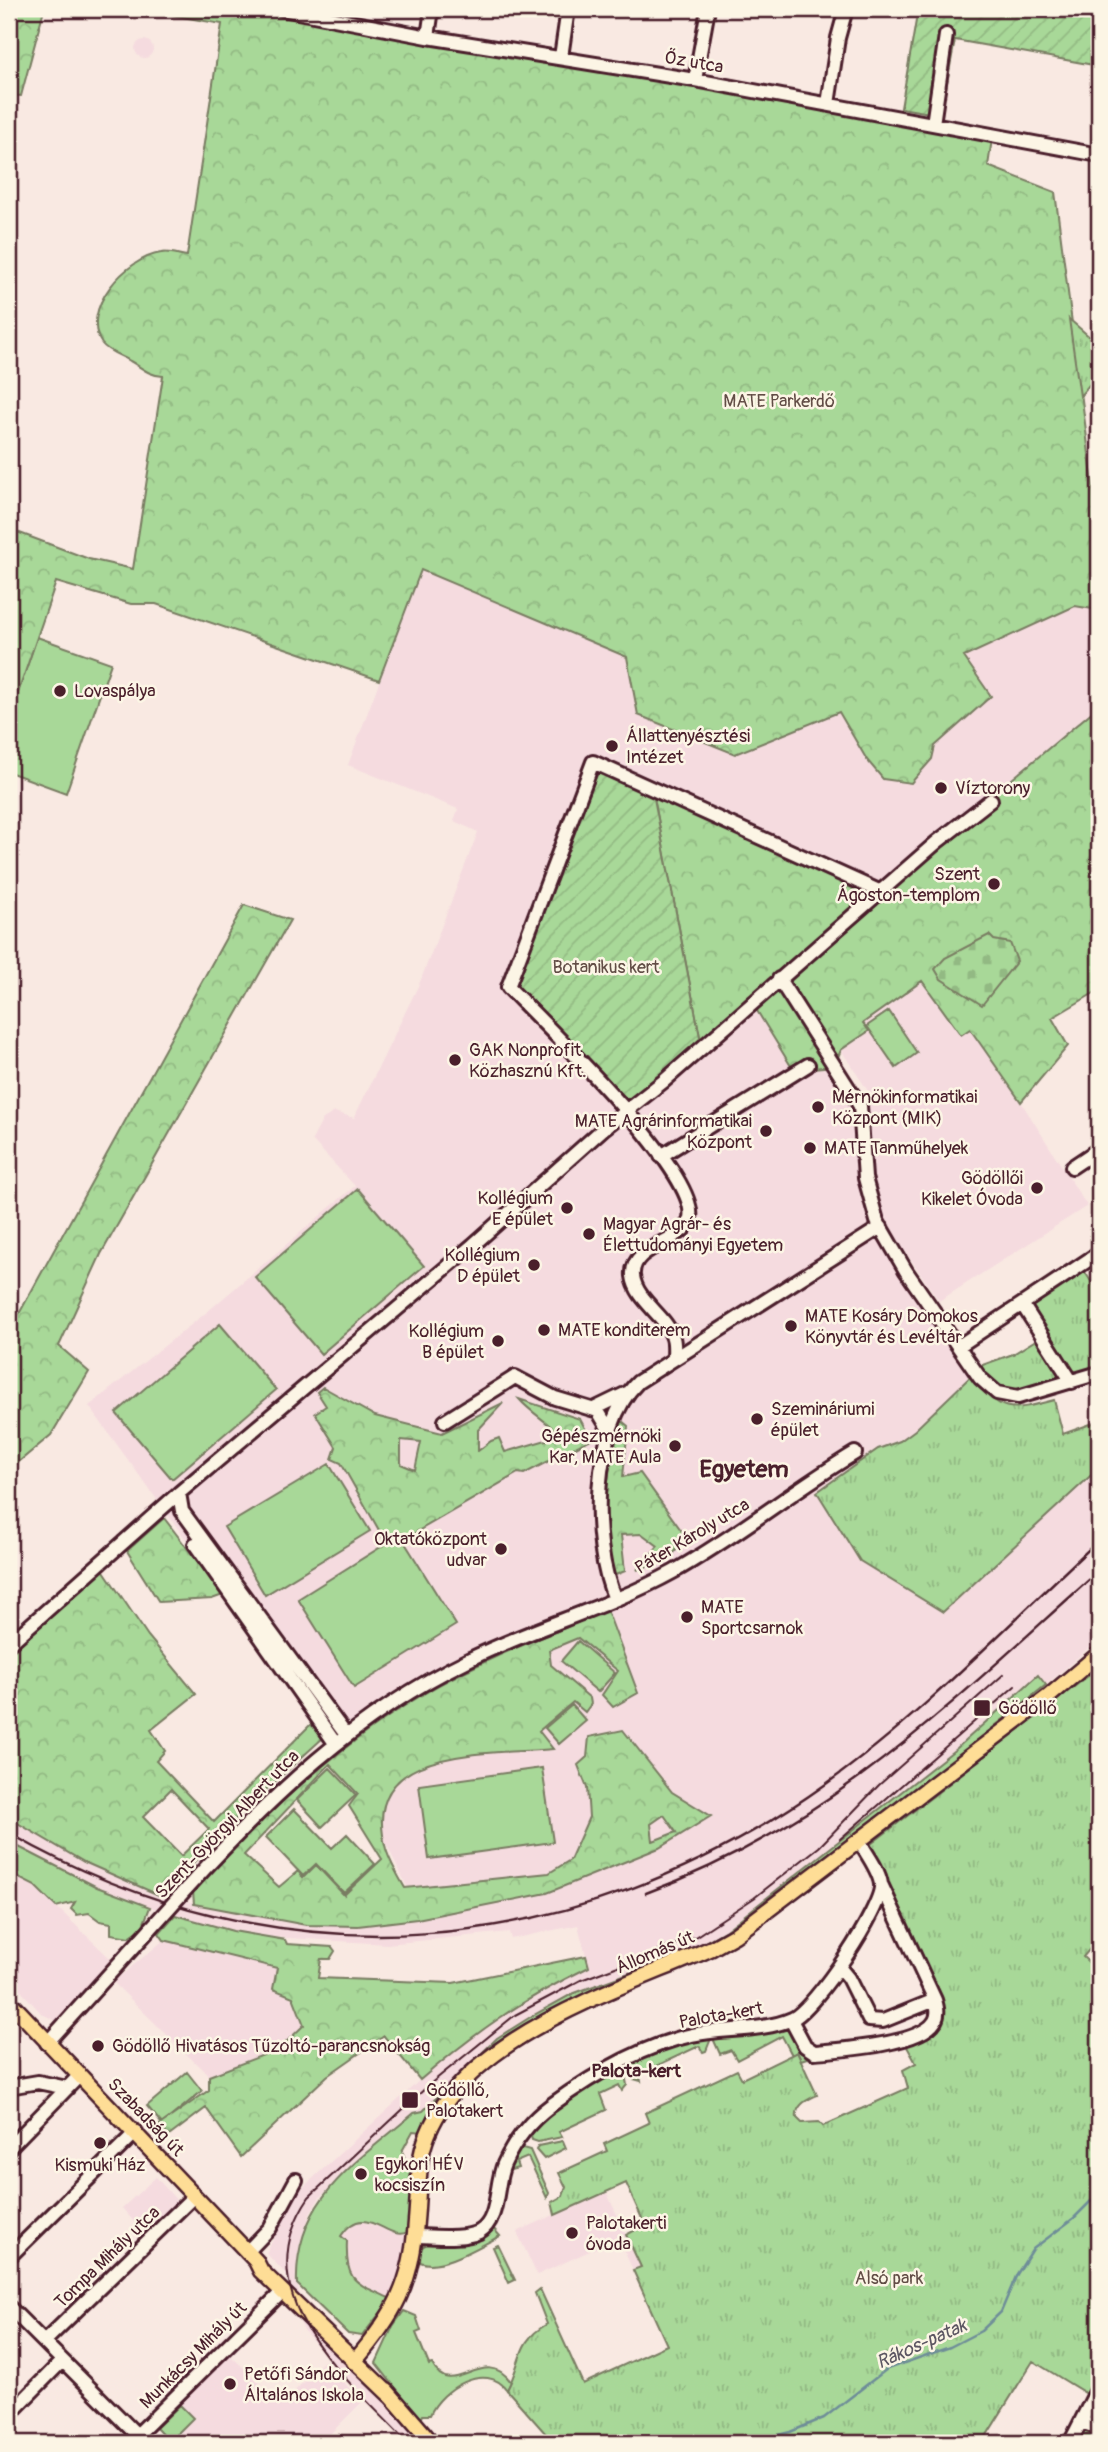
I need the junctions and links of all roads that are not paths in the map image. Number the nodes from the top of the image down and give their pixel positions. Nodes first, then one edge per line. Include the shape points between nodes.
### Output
1 (432, 9) edge
2 (568, 9) edge
3 (708, 9) edge
4 (846, 9) edge
5 (289, 10) edge
6 (946, 35) dead end
7 (428, 37) junction
8 (561, 57) junction
9 (695, 80) junction
10 (828, 104) junction
11 (933, 124) junction
12 (1099, 155) edge
13 (991, 800) dead end
14 (881, 892) junction
15 (779, 979) junction
16 (808, 1065) dead end
17 (627, 1110) junction
18 (1099, 1149) edge
19 (661, 1156) junction
20 (1072, 1167) dead end
21 (881, 1227) junction
22 (1099, 1253) edge
23 (1022, 1304) junction
24 (673, 1337) junction
25 (959, 1346) junction
26 (694, 1348) junction
27 (674, 1359) junction
28 (1099, 1373) edge
29 (1072, 1382) junction
30 (627, 1392) junction
31 (594, 1409) junction
32 (444, 1421) dead end
33 (611, 1433) junction
34 (855, 1453) dead end
35 (179, 1493) junction
36 (167, 1504) junction
37 (237, 1596) junction
38 (615, 1600) junction
39 (9, 1644) edge
40 (1099, 1654) edge
41 (341, 1739) junction
42 (859, 1841) junction
43 (881, 1884) junction
44 (870, 1912) junction
45 (894, 1912) junction
46 (839, 1967) junction
47 (934, 2000) junction
48 (9, 2001) edge
49 (791, 2020) junction
50 (47, 2043) junction
51 (79, 2076) junction
52 (9, 2087) edge
53 (67, 2088) junction
54 (136, 2132) junction
55 (9, 2148) edge
56 (296, 2180) dead end
57 (194, 2196) junction
58 (415, 2236) junction
59 (251, 2256) junction
60 (9, 2257) edge
61 (282, 2292) junction
62 (9, 2307) edge
63 (44, 2342) junction
64 (356, 2360) junction
65 (62, 2361) junction
66 (1099, 2386) edge
67 (9, 2415) edge
68 (1080, 2422) junction
69 (1099, 2428) edge
70 (133, 2441) edge
71 (432, 2443) edge
72 (1070, 2443) edge

1 - 7 street
2 - 8 street
3 - 9 street
4 - 10 street
5 - 7 street, Őz utca
6 - 11 street
7 - 8 street, Őz utca
8 - 9 street, Őz utca
9 - 10 street, Őz utca
10 - 11 street, Őz utca
11 - 12 street, Őz utca
13 - 14 street
14 - 15 street
14 - 17 street via 593,762 508,987
15 - 17 street
15 - 21 street via 860,1106 865,1178
16 - 19 street
17 - 19 street
17 - 35 street
18 - 20 street
19 - 24 street via 689,1203 690,1218 685,1227 639,1258 633,1275
21 - 25 street
21 - 26 street
22 - 23 street
23 - 25 street
23 - 29 street
24 - 26 street
24 - 27 street
25 - 29 street via 984,1384 1004,1395 1028,1396
26 - 27 street
27 - 30 street
28 - 29 street
30 - 31 street
30 - 33 street
31 - 32 street via 555,1398 515,1377
31 - 33 street
33 - 38 street via 598,1513
34 - 38 street, Páter Károly utca via 673,1572
35 - 36 street
35 - 37 street via 182,1511
36 - 37 street
36 - 39 street
37 - 41 street
38 - 41 street, Szent-Györgyi Albert utca via 468,1659
40 - 42 main road, Állomás út
41 - 50 street, Szent-Györgyi Albert utca, bridge via 266,1804
42 - 43 street
42 - 58 main road, Állomás út via 723,1942 545,2021 480,2067 444,2106 428,2134 421,2158
43 - 44 street
43 - 45 street
44 - 45 street via 883,1908
44 - 46 street
45 - 47 street
46 - 47 street via 869,2020 883,2021
46 - 49 street via 823,1991
47 - 49 street via 937,2014 928,2029 858,2048 810,2052
48 - 50 main road, Szabadság út
49 - 58 street, Palota-kert via 682,2038 588,2080 548,2108 521,2135 503,2165 492,2214 484,2228 468,2235
50 - 51 main road, Szabadság út
51 - 53 street
51 - 54 main road, Szabadság út
52 - 53 street via 38,2082
53 - 55 street
54 - 57 main road, Szabadság út
54 - 60 street
56 - 59 street
57 - 59 main road, Szabadság út
57 - 63 street, Tompa Mihály utca
58 - 64 main road, Állomás út via 404,2292
59 - 61 main road, Szabadság út
59 - 64 main road, Szabadság út via 267,2266
61 - 64 main road, Szabadság út
61 - 70 street, Munkácsy Mihály út
62 - 63 street
63 - 65 street
64 - 71 main road, Szabadság út
65 - 67 street
65 - 70 street
66 - 68 street
68 - 69 street
68 - 72 street

